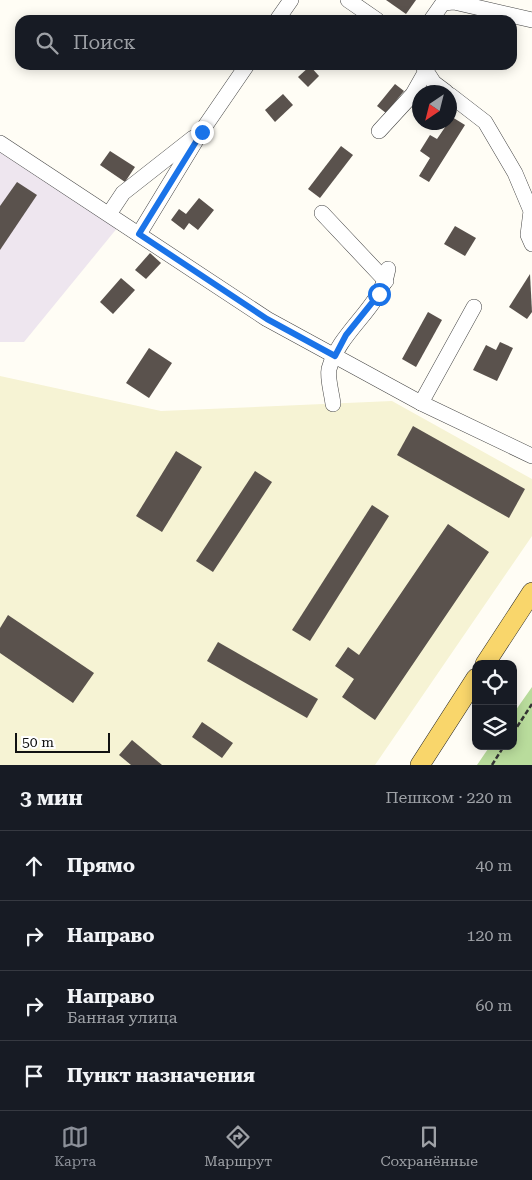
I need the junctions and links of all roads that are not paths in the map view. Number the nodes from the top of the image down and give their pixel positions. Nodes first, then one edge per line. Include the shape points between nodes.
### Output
1 (291, 0) edge
2 (348, 0) edge
3 (280, 15) edge
4 (370, 15) edge
5 (435, 15) edge
6 (510, 15) edge
7 (517, 17) edge
8 (532, 20) edge
9 (244, 70) edge
10 (423, 70) edge
11 (426, 70) edge
12 (440, 85) edge
13 (457, 101) edge
14 (379, 131) dead end
15 (202, 132) junction
16 (0, 144) edge
17 (532, 211) edge
18 (322, 213) dead end
19 (109, 214) junction
20 (139, 234) junction
21 (532, 244) edge
22 (474, 307) dead end
23 (335, 356) junction
24 (421, 403) junction
25 (333, 404) dead end
26 (532, 456) edge
27 (532, 592) edge
28 (488, 660) edge
29 (472, 684) edge
30 (420, 765) edge

1 - 3 street
2 - 4 street
5 - 6 street via 443,3 454,2
7 - 8 street
9 - 15 street
10 - 14 street via 413,94
11 - 12 street
13 - 17 street via 485,122 515,173
15 - 19 street via 123,193
15 - 20 street
16 - 19 street
17 - 21 street via 528,235
18 - 23 street via 387,275 379,294 346,335
19 - 20 street
20 - 23 street via 267,319
22 - 24 street
23 - 24 street
23 - 25 street via 328,370
24 - 26 street
27 - 28 main road
29 - 30 main road

